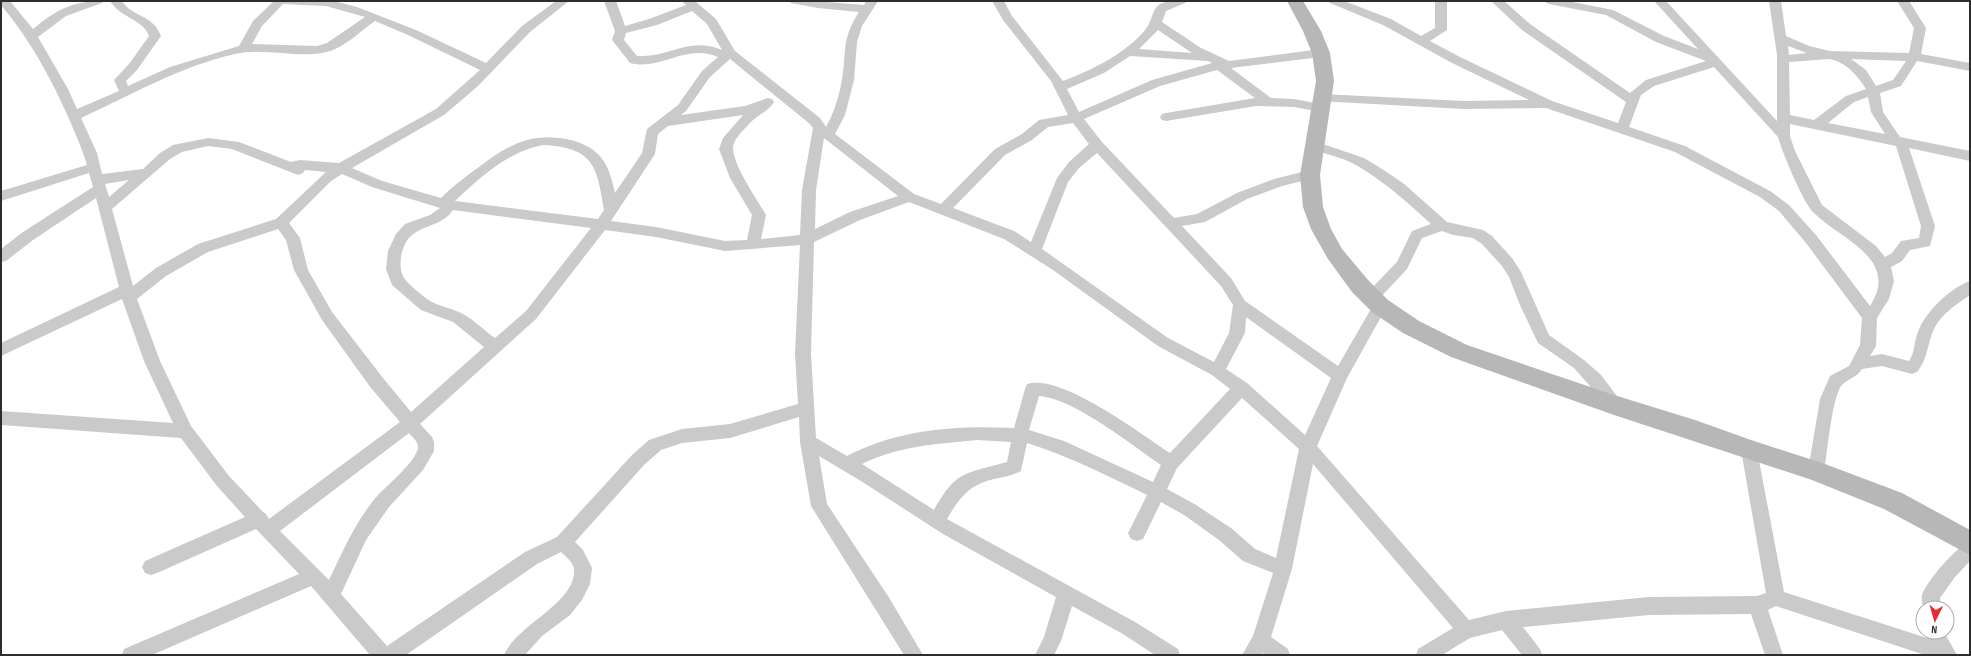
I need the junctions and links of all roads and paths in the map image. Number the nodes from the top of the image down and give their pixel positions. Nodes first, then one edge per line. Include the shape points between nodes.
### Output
1 (4, 1) edge
2 (62, 1) edge
3 (98, 1) edge
4 (116, 1) edge
5 (282, 1) edge
6 (563, 1) edge
7 (610, 1) edge
8 (795, 1) edge
9 (998, 1) edge
10 (1181, 1) edge
11 (1295, 1) edge
12 (1334, 1) edge
13 (1441, 1) edge
14 (1497, 1) edge
15 (1549, 1) edge
16 (1660, 1) edge
17 (1775, 1) edge
18 (1903, 1) edge
19 (691, 3) edge
20 (869, 5) edge
21 (57, 15) junction
22 (373, 17) junction
23 (1676, 18) junction
24 (1155, 22) junction
25 (1632, 25) junction
26 (620, 31) junction
27 (32, 36) junction
28 (1781, 38) junction
29 (1421, 41) junction
30 (243, 49) junction
31 (1127, 52) junction
32 (1321, 53) junction
33 (728, 54) junction
34 (1832, 55) junction
35 (1914, 57) junction
36 (1208, 58) junction
37 (1783, 59) junction
38 (1714, 61) junction
39 (1222, 64) junction
40 (1970, 67) edge
41 (488, 69) junction
42 (1060, 87) junction
43 (1873, 91) junction
44 (126, 92) junction
45 (775, 98) junction
46 (1633, 101) junction
47 (1268, 102) junction
48 (1321, 103) junction
49 (1548, 104) junction
50 (74, 116) junction
51 (1166, 117) dead end
52 (1076, 118) junction
53 (1784, 118) junction
54 (664, 122) junction
55 (1815, 125) junction
56 (1622, 129) junction
57 (824, 131) junction
58 (1784, 136) junction
59 (1899, 142) junction
60 (1314, 145) junction
61 (1097, 146) junction
62 (1970, 156) edge
63 (290, 167) junction
64 (341, 168) junction
65 (148, 172) junction
66 (1310, 175) junction
67 (97, 178) junction
68 (326, 178) junction
69 (1, 196) edge
70 (909, 197) junction
71 (447, 205) junction
72 (105, 207) junction
73 (943, 210) junction
74 (611, 211) junction
75 (281, 223) junction
76 (602, 224) junction
77 (1171, 224) junction
78 (1442, 226) junction
79 (807, 239) junction
80 (753, 245) junction
81 (1034, 252) junction
82 (1, 257) edge
83 (1883, 265) junction
84 (1970, 287) edge
85 (128, 294) junction
86 (1376, 301) junction
87 (1240, 305) junction
88 (1870, 317) junction
89 (496, 348) junction
90 (1, 350) edge
91 (1857, 364) junction
92 (1217, 371) junction
93 (1340, 376) junction
94 (1241, 388) junction
95 (1614, 405) junction
96 (806, 408) junction
97 (1, 418) edge
98 (410, 423) junction
99 (185, 431) junction
100 (1020, 435) junction
101 (808, 442) junction
102 (1308, 447) junction
103 (1749, 450) junction
104 (1171, 463) junction
105 (847, 464) junction
106 (1816, 471) junction
107 (1156, 491) junction
108 (936, 521) junction
109 (264, 524) junction
110 (1137, 533) dead end
111 (563, 542) junction
112 (1970, 543) edge
113 (1970, 549) edge
114 (152, 567) dead end
115 (1283, 569) junction
116 (314, 576) junction
117 (1066, 595) junction
118 (331, 596) junction
119 (1776, 598) junction
120 (1931, 600) edge
121 (1757, 605) junction
122 (1506, 620) junction
123 (1466, 630) junction
124 (1939, 640) edge
125 (1256, 648) edge
126 (1946, 653) edge
127 (131, 655) edge
128 (382, 655) edge
129 (390, 655) edge
130 (513, 655) edge
131 (914, 655) edge
132 (1044, 655) edge
133 (1172, 655) edge
134 (1281, 655) edge
135 (1425, 655) edge
136 (1533, 655) edge
137 (1774, 655) edge

1 - 27 street
2 - 21 street
3 - 21 street via 73,7
4 - 44 street via 123,10 150,24 155,36 120,80
5 - 22 street via 331,4
5 - 30 street via 257,24
6 - 41 street via 526,29
7 - 26 street
8 - 20 street via 818,5
9 - 42 street
10 - 24 street via 1166,4
11 - 32 main road
12 - 29 street via 1387,22
13 - 29 street via 1441,30
14 - 46 street via 1526,27
15 - 25 street via 1605,10
16 - 23 street
17 - 28 street
18 - 35 street via 1920,28
19 - 26 street via 653,22
19 - 33 street via 712,22
20 - 57 street via 856,26 851,42 848,80 839,115
21 - 27 street
22 - 30 street via 331,46 318,50 258,47
22 - 41 street
23 - 25 street via 1672,26 1664,32
23 - 38 street
24 - 31 street via 1151,30
24 - 36 street
25 - 38 street
26 - 33 street via 618,40 634,60 646,60 700,48
27 - 50 street
28 - 34 street via 1805,49
28 - 37 street
29 - 49 street
30 - 44 street via 199,61
31 - 36 street
31 - 42 street via 1088,76
32 - 39 street
32 - 48 main road via 1325,81
33 - 45 street
33 - 54 street via 706,74 682,108
34 - 35 street
34 - 37 street
34 - 43 street via 1862,73
35 - 40 street
35 - 43 street via 1897,84
36 - 39 street
37 - 53 street
38 - 46 street via 1650,83 1636,93
38 - 58 street
39 - 47 street
39 - 52 street via 1156,83
41 - 64 street via 440,112
42 - 52 street
43 - 55 street via 1850,99
43 - 59 street via 1877,112
44 - 50 street
45 - 54 street via 748,110
45 - 57 street via 815,121
45 - 80 street via 740,126 728,141 726,149 737,178 760,215
46 - 56 street
47 - 48 street
47 - 51 street via 1229,105
48 - 49 street
48 - 60 main road
49 - 56 street
50 - 67 street via 90,153
52 - 61 street
52 - 73 street via 1044,123 1027,137 1000,152
53 - 55 street
53 - 58 street
54 - 74 street via 652,132 648,154
55 - 59 street
56 - 88 street via 1680,149 1765,194 1784,208
57 - 70 street
57 - 79 street via 809,190
58 - 83 street via 1788,151 1817,208 1871,250
59 - 62 street
59 - 83 street via 1928,226 1925,242 1906,245 1897,257
60 - 66 main road
60 - 78 street via 1359,160 1398,186
61 - 77 street
61 - 81 street via 1074,165 1062,182
63 - 64 street via 300,165
63 - 65 street via 234,145 208,142 178,148
63 - 68 street
64 - 68 street
64 - 71 street via 377,184
65 - 67 street via 127,177
65 - 72 street
66 - 77 street via 1279,182 1242,196 1200,218
66 - 86 main road via 1313,207 1321,229 1335,254 1360,286
67 - 69 street
67 - 72 street
67 - 82 street
68 - 75 street
70 - 73 street
70 - 79 street via 855,216
71 - 74 street via 454,192 504,154 538,142 557,141 591,153 601,168
71 - 76 street
71 - 89 street via 444,212 435,219 410,228 401,238 395,251 392,269 397,281 426,306 458,318
72 - 85 street
73 - 81 street via 1009,235
74 - 76 street
75 - 85 street via 203,248
75 - 98 street via 293,238 301,270 327,316 376,383
76 - 80 street via 725,246
76 - 89 street via 531,315
77 - 87 street via 1226,282
78 - 86 street via 1417,235 1402,264
78 - 95 street via 1478,234 1486,240 1507,262 1516,276 1543,339 1579,364
79 - 80 street
79 - 96 street via 803,354
81 - 92 street via 1163,342
83 - 88 street via 1887,281 1882,299
84 - 91 street via 1937,312 1928,325 1919,360 1912,368 1882,360
85 - 90 street
85 - 99 street via 152,361
86 - 93 street
86 - 95 main road via 1411,327 1460,351
87 - 92 street via 1237,333
87 - 93 street
88 - 91 street via 1868,346
89 - 98 street
91 - 106 street via 1854,370 1836,381 1828,399
92 - 94 street
93 - 102 street
94 - 102 street
94 - 104 street
95 - 103 main road
96 - 101 street
96 - 111 street via 730,431 682,436 655,445 638,460
97 - 99 street
98 - 109 street
98 - 118 street via 426,442 426,451 417,466 383,502 360,534
99 - 109 street via 223,481
100 - 104 street via 1033,389 1048,389 1078,402
100 - 105 street via 977,433 918,439 872,451
100 - 107 street via 1058,446
100 - 108 street via 1015,466 1010,470 980,474 966,480 952,493
101 - 105 street
101 - 131 street via 819,506
102 - 115 street
102 - 123 street
103 - 106 main road
103 - 119 street
104 - 107 street
105 - 108 street
106 - 112 main road via 1892,501
107 - 110 street
107 - 115 street via 1190,510 1250,555
108 - 117 street
109 - 114 street
109 - 116 street
111 - 129 street via 531,558
111 - 130 street via 577,556 583,568 581,584 564,609 536,630
113 - 120 street via 1949,571 1931,596
115 - 125 street
116 - 118 street
116 - 127 street
117 - 132 street via 1052,641
117 - 133 street via 1129,628
118 - 128 street
119 - 121 street
119 - 126 street
121 - 122 street via 1649,606
121 - 137 street
122 - 123 street
122 - 136 street
123 - 135 street
124 - 126 street
125 - 134 street

